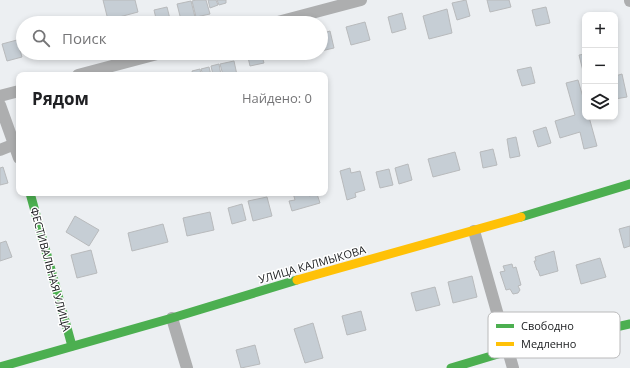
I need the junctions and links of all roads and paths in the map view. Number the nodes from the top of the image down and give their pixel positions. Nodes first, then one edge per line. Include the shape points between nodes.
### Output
1 (361, 0) edge
2 (300, 16) edge
3 (135, 60) edge
4 (89, 72) edge
5 (16, 92) edge
6 (0, 96) edge
7 (0, 105) edge
8 (15, 144) junction
9 (16, 148) edge
10 (0, 150) edge
11 (630, 184) edge
12 (31, 196) edge
13 (474, 231) junction
14 (497, 312) edge
15 (172, 318) junction
16 (630, 324) edge
17 (620, 326) edge
18 (72, 346) junction
19 (488, 356) edge
20 (510, 358) edge
21 (0, 367) edge
22 (187, 368) edge
23 (452, 368) edge
24 (513, 368) edge

1 - 2 street
3 - 4 street
5 - 6 street
7 - 8 street
8 - 9 street
8 - 10 street
11 - 13 main road, УЛИЦА КАЛМЫКОВА
12 - 18 main road, ФЕСТИВАЛЬНАЯ УЛИЦА
13 - 14 street
13 - 15 main road, УЛИЦА КАЛМЫКОВА via 327,271
15 - 18 main road, УЛИЦА КАЛМЫКОВА
15 - 22 street
16 - 17 main road
18 - 21 main road, УЛИЦА КАЛМЫКОВА
19 - 23 main road
20 - 24 street

